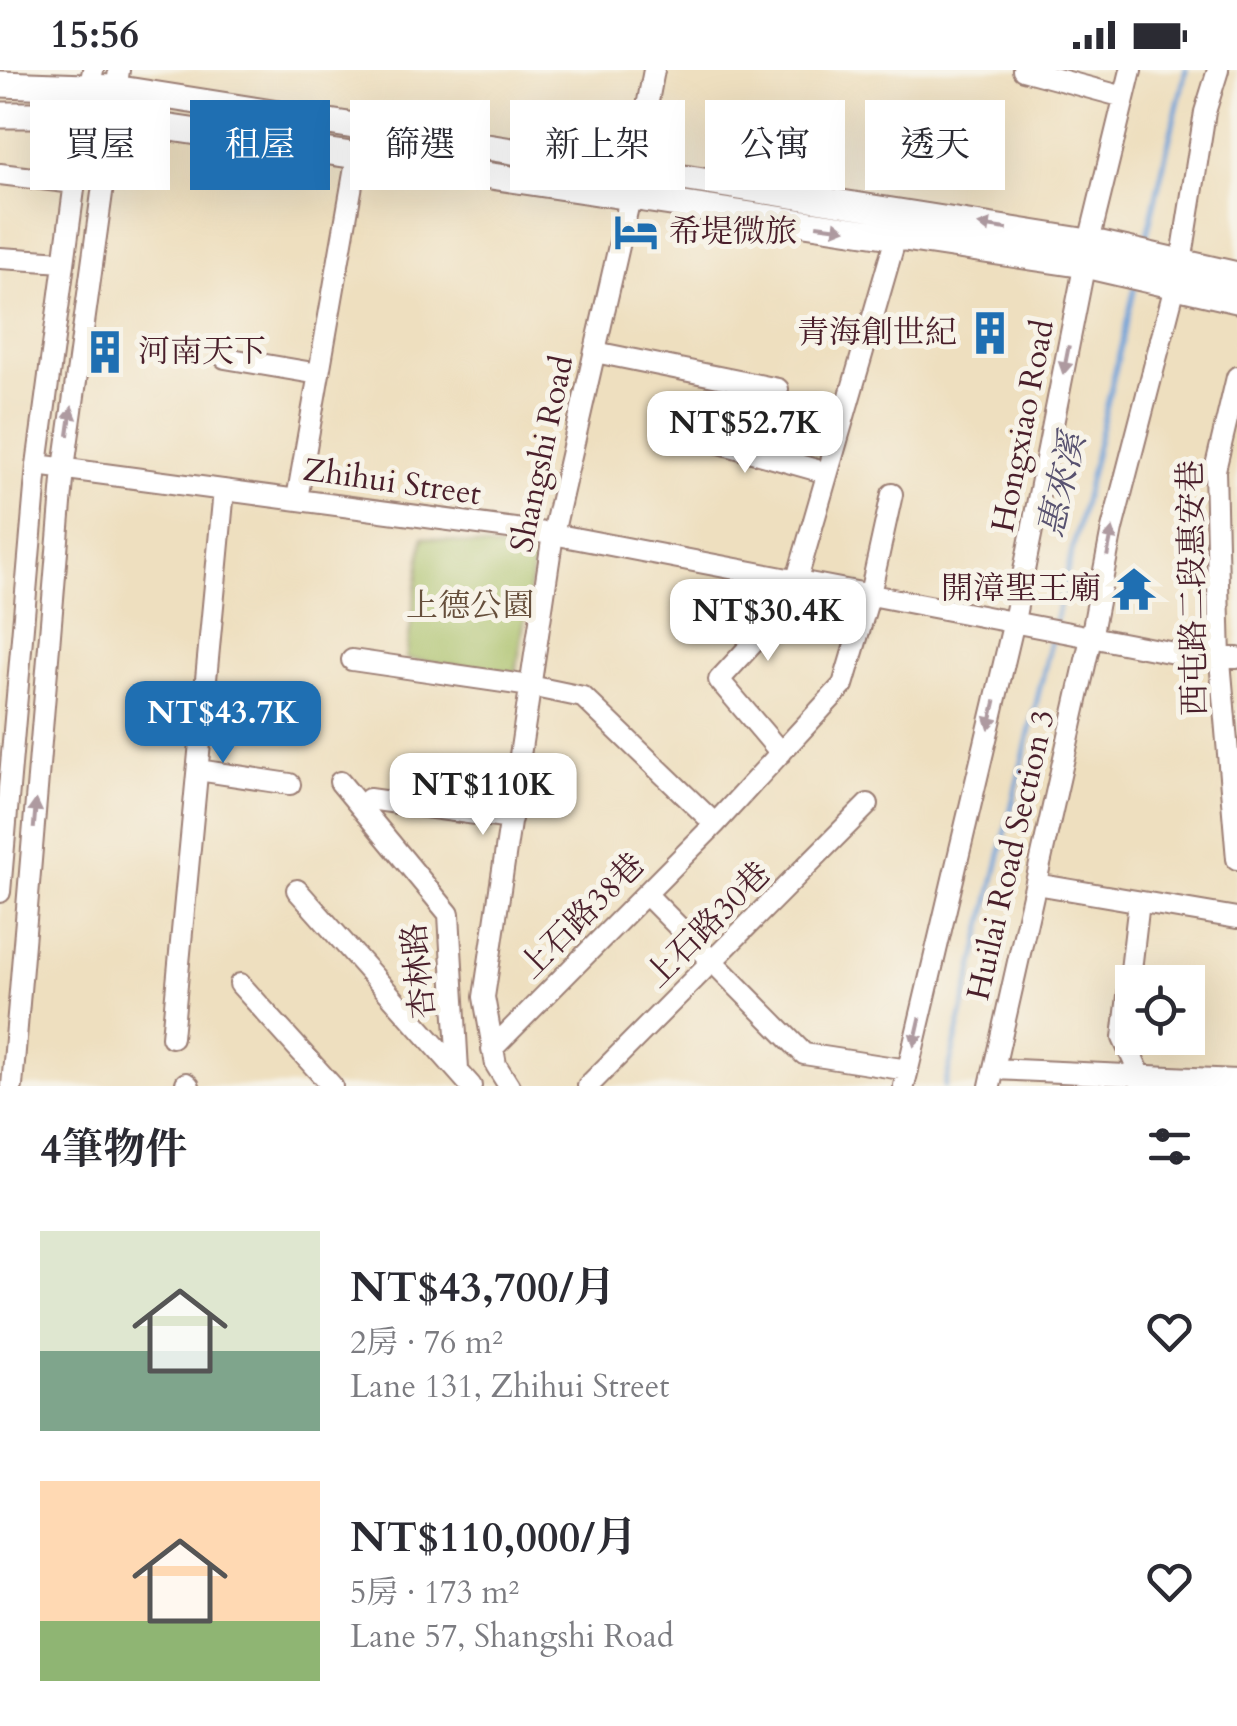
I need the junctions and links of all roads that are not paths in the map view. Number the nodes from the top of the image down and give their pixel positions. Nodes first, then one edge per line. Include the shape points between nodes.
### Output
1 (654, 70) edge
2 (1023, 70) edge
3 (1131, 70) edge
4 (1218, 70) edge
5 (104, 79) edge
6 (0, 84) edge
7 (1124, 97) junction
8 (648, 100) edge
9 (0, 115) edge
10 (30, 115) edge
11 (170, 128) edge
12 (510, 149) edge
13 (350, 155) edge
14 (0, 174) edge
15 (490, 176) edge
16 (30, 178) edge
17 (685, 179) edge
18 (73, 190) edge
19 (101, 190) edge
20 (351, 190) edge
21 (631, 190) edge
22 (630, 197) junction
23 (896, 236) junction
24 (1093, 254) junction
25 (0, 258) edge
26 (64, 262) junction
27 (1166, 271) junction
28 (1237, 275) edge
29 (1237, 300) edge
30 (594, 352) junction
31 (225, 358) dead end
32 (319, 374) junction
33 (1237, 377) edge
34 (754, 384) junction
35 (778, 389) dead end
36 (677, 431) dead end
37 (742, 449) junction
38 (37, 465) junction
39 (64, 468) junction
40 (828, 472) junction
41 (224, 490) junction
42 (892, 494) dead end
43 (298, 500) junction
44 (553, 534) junction
45 (796, 580) junction
46 (870, 594) junction
47 (1024, 623) junction
48 (1081, 636) junction
49 (1228, 659) edge
50 (352, 660) dead end
51 (530, 686) junction
52 (781, 753) junction
53 (198, 770) junction
54 (340, 782) dead end
55 (290, 784) dead end
56 (369, 798) dead end
57 (868, 804) dead end
58 (511, 819) junction
59 (715, 824) junction
60 (2, 848) edge
61 (32, 850) junction
62 (1237, 859) edge
63 (1036, 884) junction
64 (297, 890) dead end
65 (0, 892) edge
66 (646, 894) junction
67 (1140, 902) junction
68 (1237, 918) edge
69 (713, 963) junction
70 (240, 984) dead end
71 (172, 1037) dead end
72 (492, 1049) junction
73 (992, 1077) edge
74 (465, 1078) edge
75 (906, 1078) edge
76 (1237, 1080) edge
77 (1141, 1081) edge
78 (12, 1086) edge
79 (332, 1086) edge
80 (510, 1086) edge
81 (588, 1086) edge

1 - 8 street, Shangshi Road
2 - 7 street
3 - 7 street, Hongxiao Road
4 - 27 street, Huilai Road Section 3
5 - 6 main road
5 - 12 main road
7 - 24 street, Hongxiao Road
9 - 10 main road
11 - 13 main road
14 - 16 street
15 - 22 main road
24 -> 17 main road
18 - 26 street
39 -> 19 street
20 - 32 street
21 - 22 street, Shangshi Road
22 -> 23 main road
22 - 30 street, Shangshi Road
23 - 24 main road
23 - 40 street
24 - 27 main road
24 -> 47 street, Hongxiao Road
25 - 26 street
26 - 38 street
27 - 28 main road
27 - 29 main road
48 -> 27 street, Huilai Road Section 3 via 1112,529
30 - 34 street
30 - 44 street, Shangshi Road
31 - 32 street
32 - 43 street
33 - 49 street, 西屯路二段惠安巷 via 1215,470
34 - 35 street
34 - 37 street
36 - 37 street
37 - 40 street
38 - 39 street, Zhihui Street
38 - 60 street
39 - 41 street, Zhihui Street
61 -> 39 street
40 - 45 street
41 - 43 street, Zhihui Street
41 - 53 street
42 - 46 street, 上石路38巷
43 - 44 street, Zhihui Street
44 - 45 street, Zhihui Street
44 - 51 street, Shangshi Road
45 - 46 street, Zhihui Street
45 - 52 street via 790,603 719,680
46 - 47 street, Zhihui Street
46 - 52 street, 上石路38巷 via 843,685
47 - 48 street, Zhihui Street
47 -> 75 street, Hongxiao Road
48 - 49 street
48 - 63 street, Huilai Road Section 3
49 - 62 street, 西屯路二段惠安巷
50 - 51 street
51 - 58 street, Shangshi Road
51 - 59 street via 583,697
52 - 59 street, 上石路38巷
53 - 55 street
53 - 71 street
54 - 74 street, 杏林路 via 449,914
56 - 58 street
57 - 69 street, 上石路30巷
58 - 72 street, Shangshi Road via 484,998
59 - 66 street, 上石路38巷
60 - 61 street
60 - 65 street
61 - 78 street
63 - 67 street
63 - 73 street, Huilai Road Section 3
64 - 74 street
66 - 69 street
66 - 72 street, 上石路38巷
67 - 68 street
67 - 77 street via 1123,1038
69 - 75 street via 804,1054
69 - 81 street, 上石路30巷
70 - 79 street
72 - 80 street, Shangshi Road
73 - 77 street
76 - 77 street

